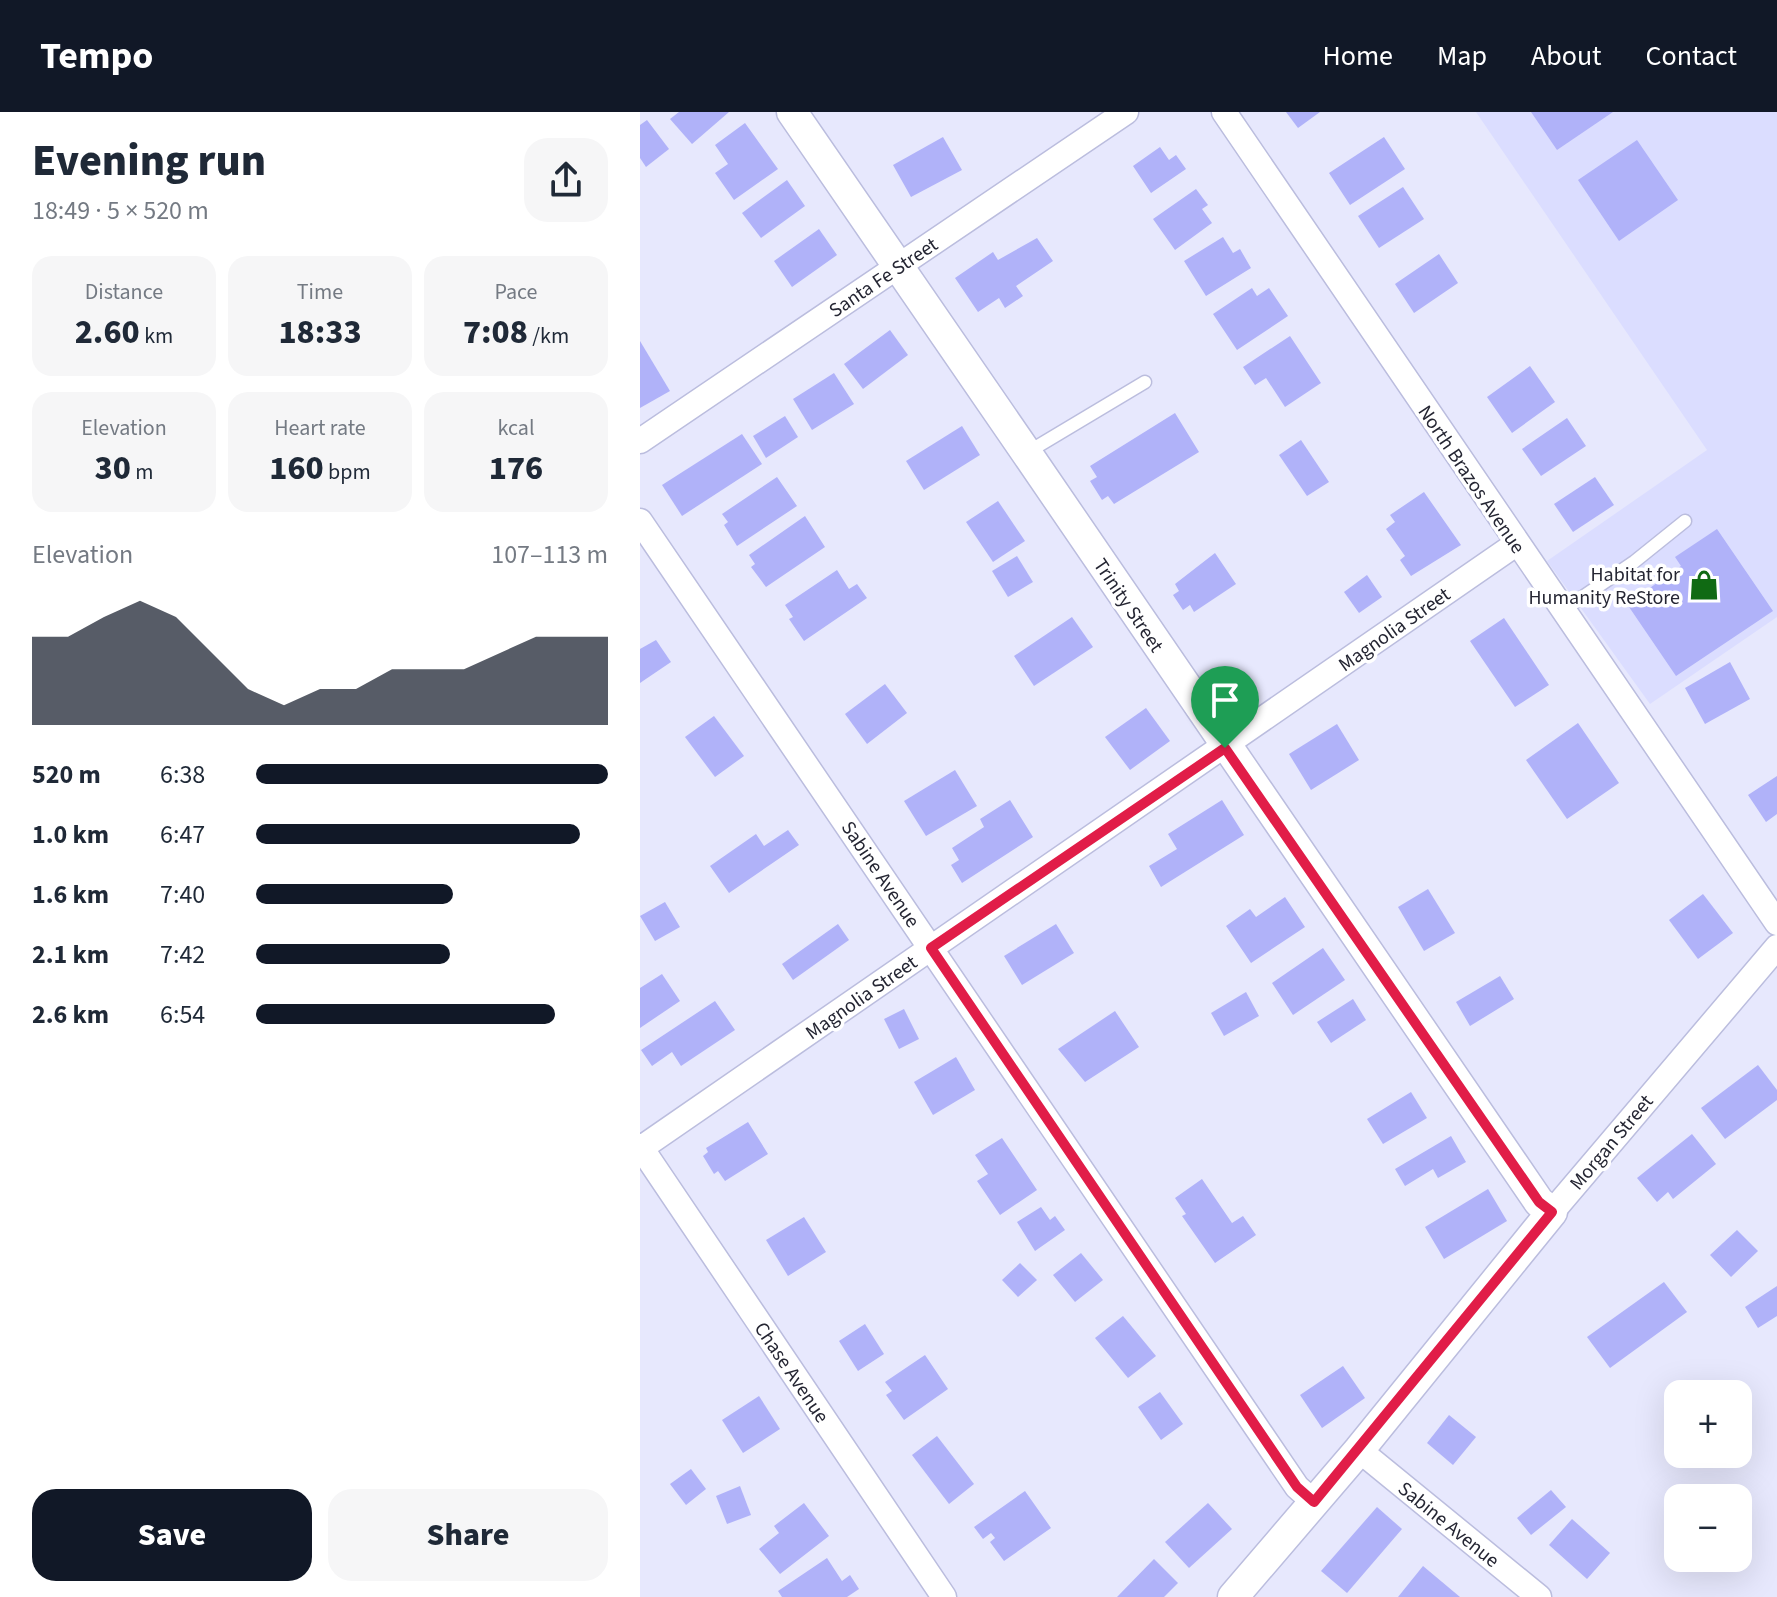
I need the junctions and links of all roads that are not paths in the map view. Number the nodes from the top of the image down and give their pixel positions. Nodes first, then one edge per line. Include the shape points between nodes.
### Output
1 (792, 112) edge
2 (1126, 112) edge
3 (1224, 112) edge
4 (899, 267) junction
5 (1145, 382) dead end
6 (640, 441) edge
7 (1027, 452) junction
8 (640, 521) edge
9 (1685, 521) dead end
10 (1516, 544) junction
11 (1562, 611) junction
12 (1225, 748) junction
13 (1777, 923) edge
14 (1777, 947) edge
15 (931, 948) junction
16 (640, 1148) edge
17 (1552, 1212) junction
18 (1359, 1450) junction
19 (1314, 1502) junction
20 (944, 1597) edge
21 (1233, 1597) edge
22 (1539, 1597) edge

1 - 4 street, Trinity Street
2 - 4 street, Santa Fe Street
3 - 10 street, North Brazos Avenue
4 - 6 street, Santa Fe Street
4 - 7 street, Trinity Street
5 - 7 lane
7 - 12 street, Trinity Street
8 - 15 street, Sabine Avenue
9 - 11 lane
10 - 11 street, North Brazos Avenue
10 - 12 street, Magnolia Street
11 - 13 street, North Brazos Avenue
12 - 15 street, Magnolia Street
12 - 17 street, Trinity Street via 1539,1202
14 - 17 street, Morgan Street
15 - 16 street, Magnolia Street
15 - 19 street, Sabine Avenue via 1297,1487
16 - 20 street, Chase Avenue
17 - 18 street, Morgan Street
18 - 19 street, Morgan Street
18 - 22 street, Sabine Avenue
19 - 21 street, Morgan Street

